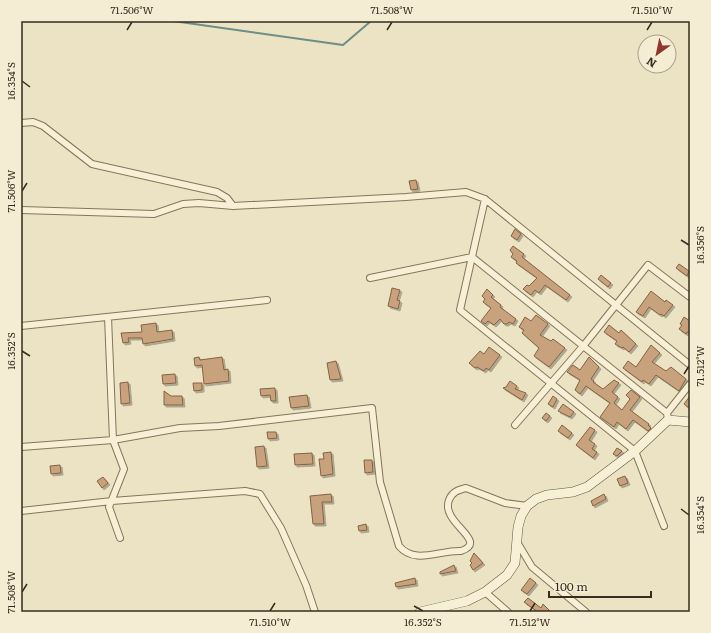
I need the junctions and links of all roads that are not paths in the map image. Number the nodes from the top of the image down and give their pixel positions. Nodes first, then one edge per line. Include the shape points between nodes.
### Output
1 (21, 123) edge
2 (485, 199) junction
3 (233, 206) junction
4 (21, 210) edge
5 (472, 258) junction
6 (370, 278) dead end
7 (690, 297) edge
8 (267, 300) dead end
9 (615, 306) junction
10 (108, 318) junction
11 (21, 326) edge
12 (584, 345) junction
13 (690, 365) edge
14 (551, 383) junction
15 (690, 384) edge
16 (667, 416) junction
17 (690, 422) edge
18 (515, 424) dead end
19 (113, 440) junction
20 (21, 447) edge
21 (635, 451) junction
22 (112, 501) junction
23 (528, 506) junction
24 (21, 511) edge
25 (664, 526) dead end
26 (120, 538) dead end
27 (518, 542) junction
28 (485, 592) junction
29 (437, 610) edge
30 (315, 612) edge
31 (420, 612) edge
32 (508, 612) edge
33 (586, 612) edge

1 - 3 street via 33,122 43,126 92,164 217,192 227,198
2 - 3 street via 466,192
2 - 5 street
2 - 9 street
3 - 4 street via 183,204 154,214
5 - 6 street
5 - 12 street
5 - 14 street via 460,310
7 - 9 street via 648,265
8 - 10 street
9 - 12 street
9 - 13 street
10 - 11 street
10 - 19 street
12 - 14 street
12 - 16 street
14 - 18 street
14 - 21 street
15 - 16 street
16 - 17 street
16 - 21 street
19 - 20 street
19 - 22 street via 124,469
19 - 23 street via 180,428 219,426 372,408 380,482 399,546 403,551 417,557 467,548 470,542 468,535 452,520 448,509 450,497 460,489 466,488 505,503
21 - 23 street via 587,487 573,492 547,495 536,499
21 - 25 street
22 - 24 street
22 - 26 street via 109,507
22 - 30 street via 245,491 260,494 281,528
23 - 27 street via 521,516
27 - 28 street via 512,570
27 - 33 street via 532,567
28 - 29 street via 467,601
28 - 32 street
29 - 31 street

